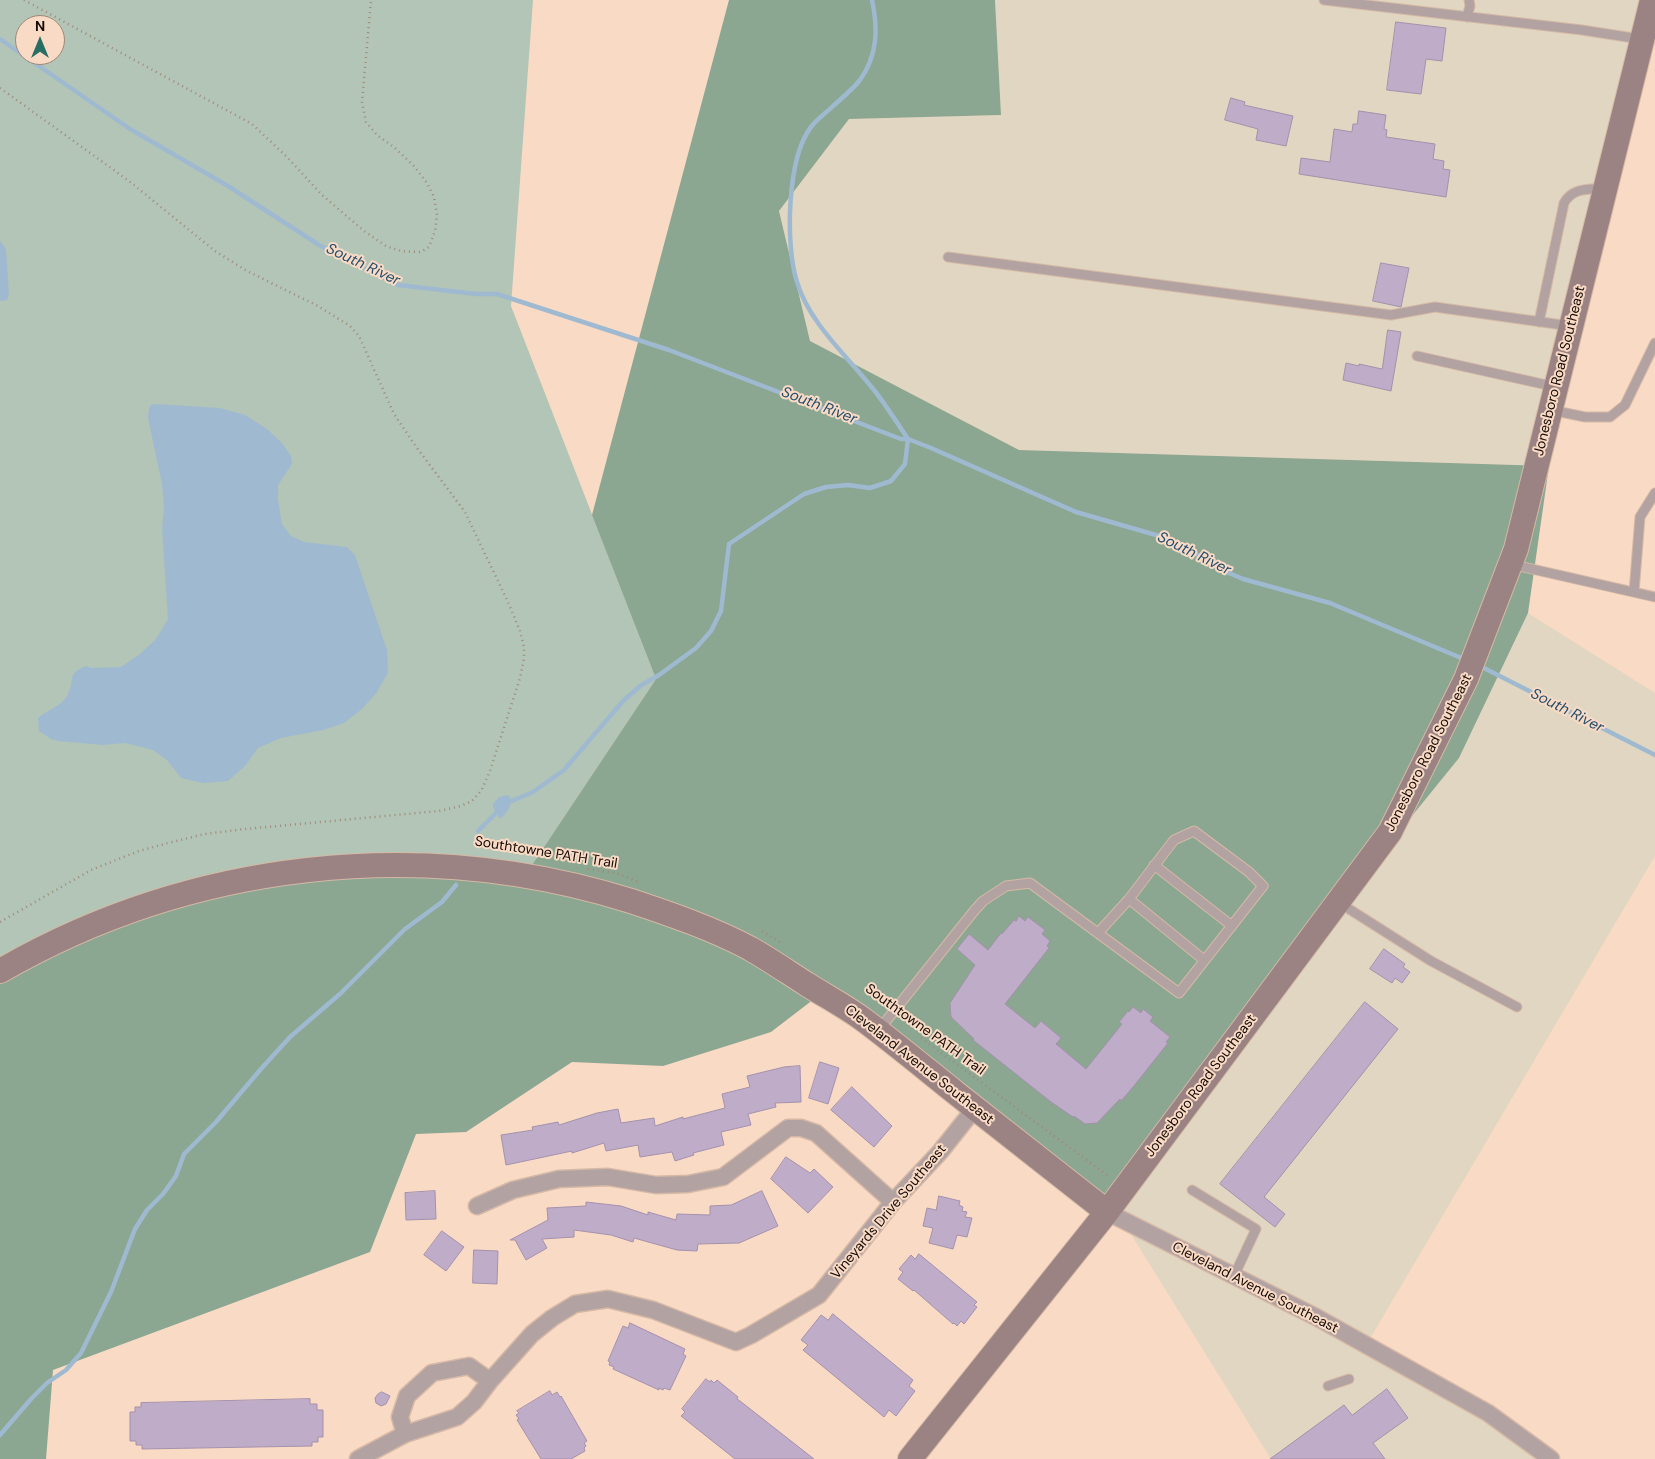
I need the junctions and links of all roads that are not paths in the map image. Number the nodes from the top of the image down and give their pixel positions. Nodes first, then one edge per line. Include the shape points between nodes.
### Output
1 (1324, 0) edge
2 (1469, 0) edge
3 (1652, 0) edge
4 (1467, 17) junction
5 (1643, 40) junction
6 (1606, 188) junction
7 (948, 257) dead end
8 (1539, 322) junction
9 (1571, 327) junction
10 (1655, 342) edge
11 (1417, 356) dead end
12 (1556, 387) junction
13 (1551, 410) junction
14 (1655, 493) edge
15 (1510, 564) junction
16 (1634, 592) junction
17 (1655, 597) edge
18 (1154, 865) junction
19 (1129, 899) junction
20 (1338, 902) junction
21 (1232, 926) junction
22 (1098, 933) junction
23 (1204, 960) junction
24 (0, 971) edge
25 (1517, 1007) dead end
26 (878, 1031) junction
27 (975, 1108) junction
28 (1192, 1190) dead end
29 (893, 1202) junction
30 (477, 1206) dead end
31 (1107, 1212) junction
32 (1234, 1276) junction
33 (1349, 1379) dead end
34 (490, 1381) junction
35 (1328, 1386) dead end
36 (405, 1434) junction
37 (358, 1459) edge
38 (910, 1459) edge
39 (1551, 1459) edge

1 - 4 lane
2 - 4 lane
3 - 5 main road, Jonesboro Road Southeast
4 - 5 lane
5 - 6 main road, Jonesboro Road Southeast
6 - 8 lane via 1578,191 1568,196 1564,203
6 - 9 main road, Jonesboro Road Southeast
7 - 8 lane via 1391,314 1435,307
8 - 9 lane
9 - 12 main road, Jonesboro Road Southeast
10 - 13 lane via 1625,405 1610,417 1585,417
11 - 12 lane
12 - 13 main road, Jonesboro Road Southeast
13 - 15 main road, Jonesboro Road Southeast
14 - 16 lane via 1640,517
15 - 16 lane
15 - 20 main road, Jonesboro Road Southeast via 1466,679 1390,832
16 - 17 lane
18 - 19 lane
18 - 21 lane
18 - 21 lane via 1174,840 1194,831 1249,872 1264,886
19 - 22 lane
19 - 23 lane
20 - 25 lane via 1431,961
20 - 31 main road, Jonesboro Road Southeast
21 - 23 lane
22 - 23 lane via 1179,993
22 - 26 lane via 1030,883 1006,886 974,911
24 - 26 main road, Cleveland Avenue Southeast via 89,926 218,884 304,870 430,866 525,876 592,889 674,915 750,948
26 - 27 main road, Cleveland Avenue Southeast
27 - 29 street, Vineyards Drive Southeast via 940,1152
27 - 31 main road, Cleveland Avenue Southeast
28 - 32 lane via 1256,1229
29 - 30 street via 816,1133 788,1128 723,1177 688,1184 656,1185 608,1177 559,1179 514,1190
29 - 34 street, Vineyards Drive Southeast via 819,1295 736,1342 653,1310 608,1299 575,1304 532,1334
31 - 32 street, Cleveland Avenue Southeast
31 - 38 main road, Jonesboro Road Southeast
32 - 39 street, Cleveland Avenue Southeast via 1316,1317 1488,1413
33 - 35 lane
34 - 36 street, Vineyards Drive Southeast via 457,1417
34 - 36 street via 470,1366 432,1373 407,1396 400,1417
36 - 37 street, Vineyards Drive Southeast

